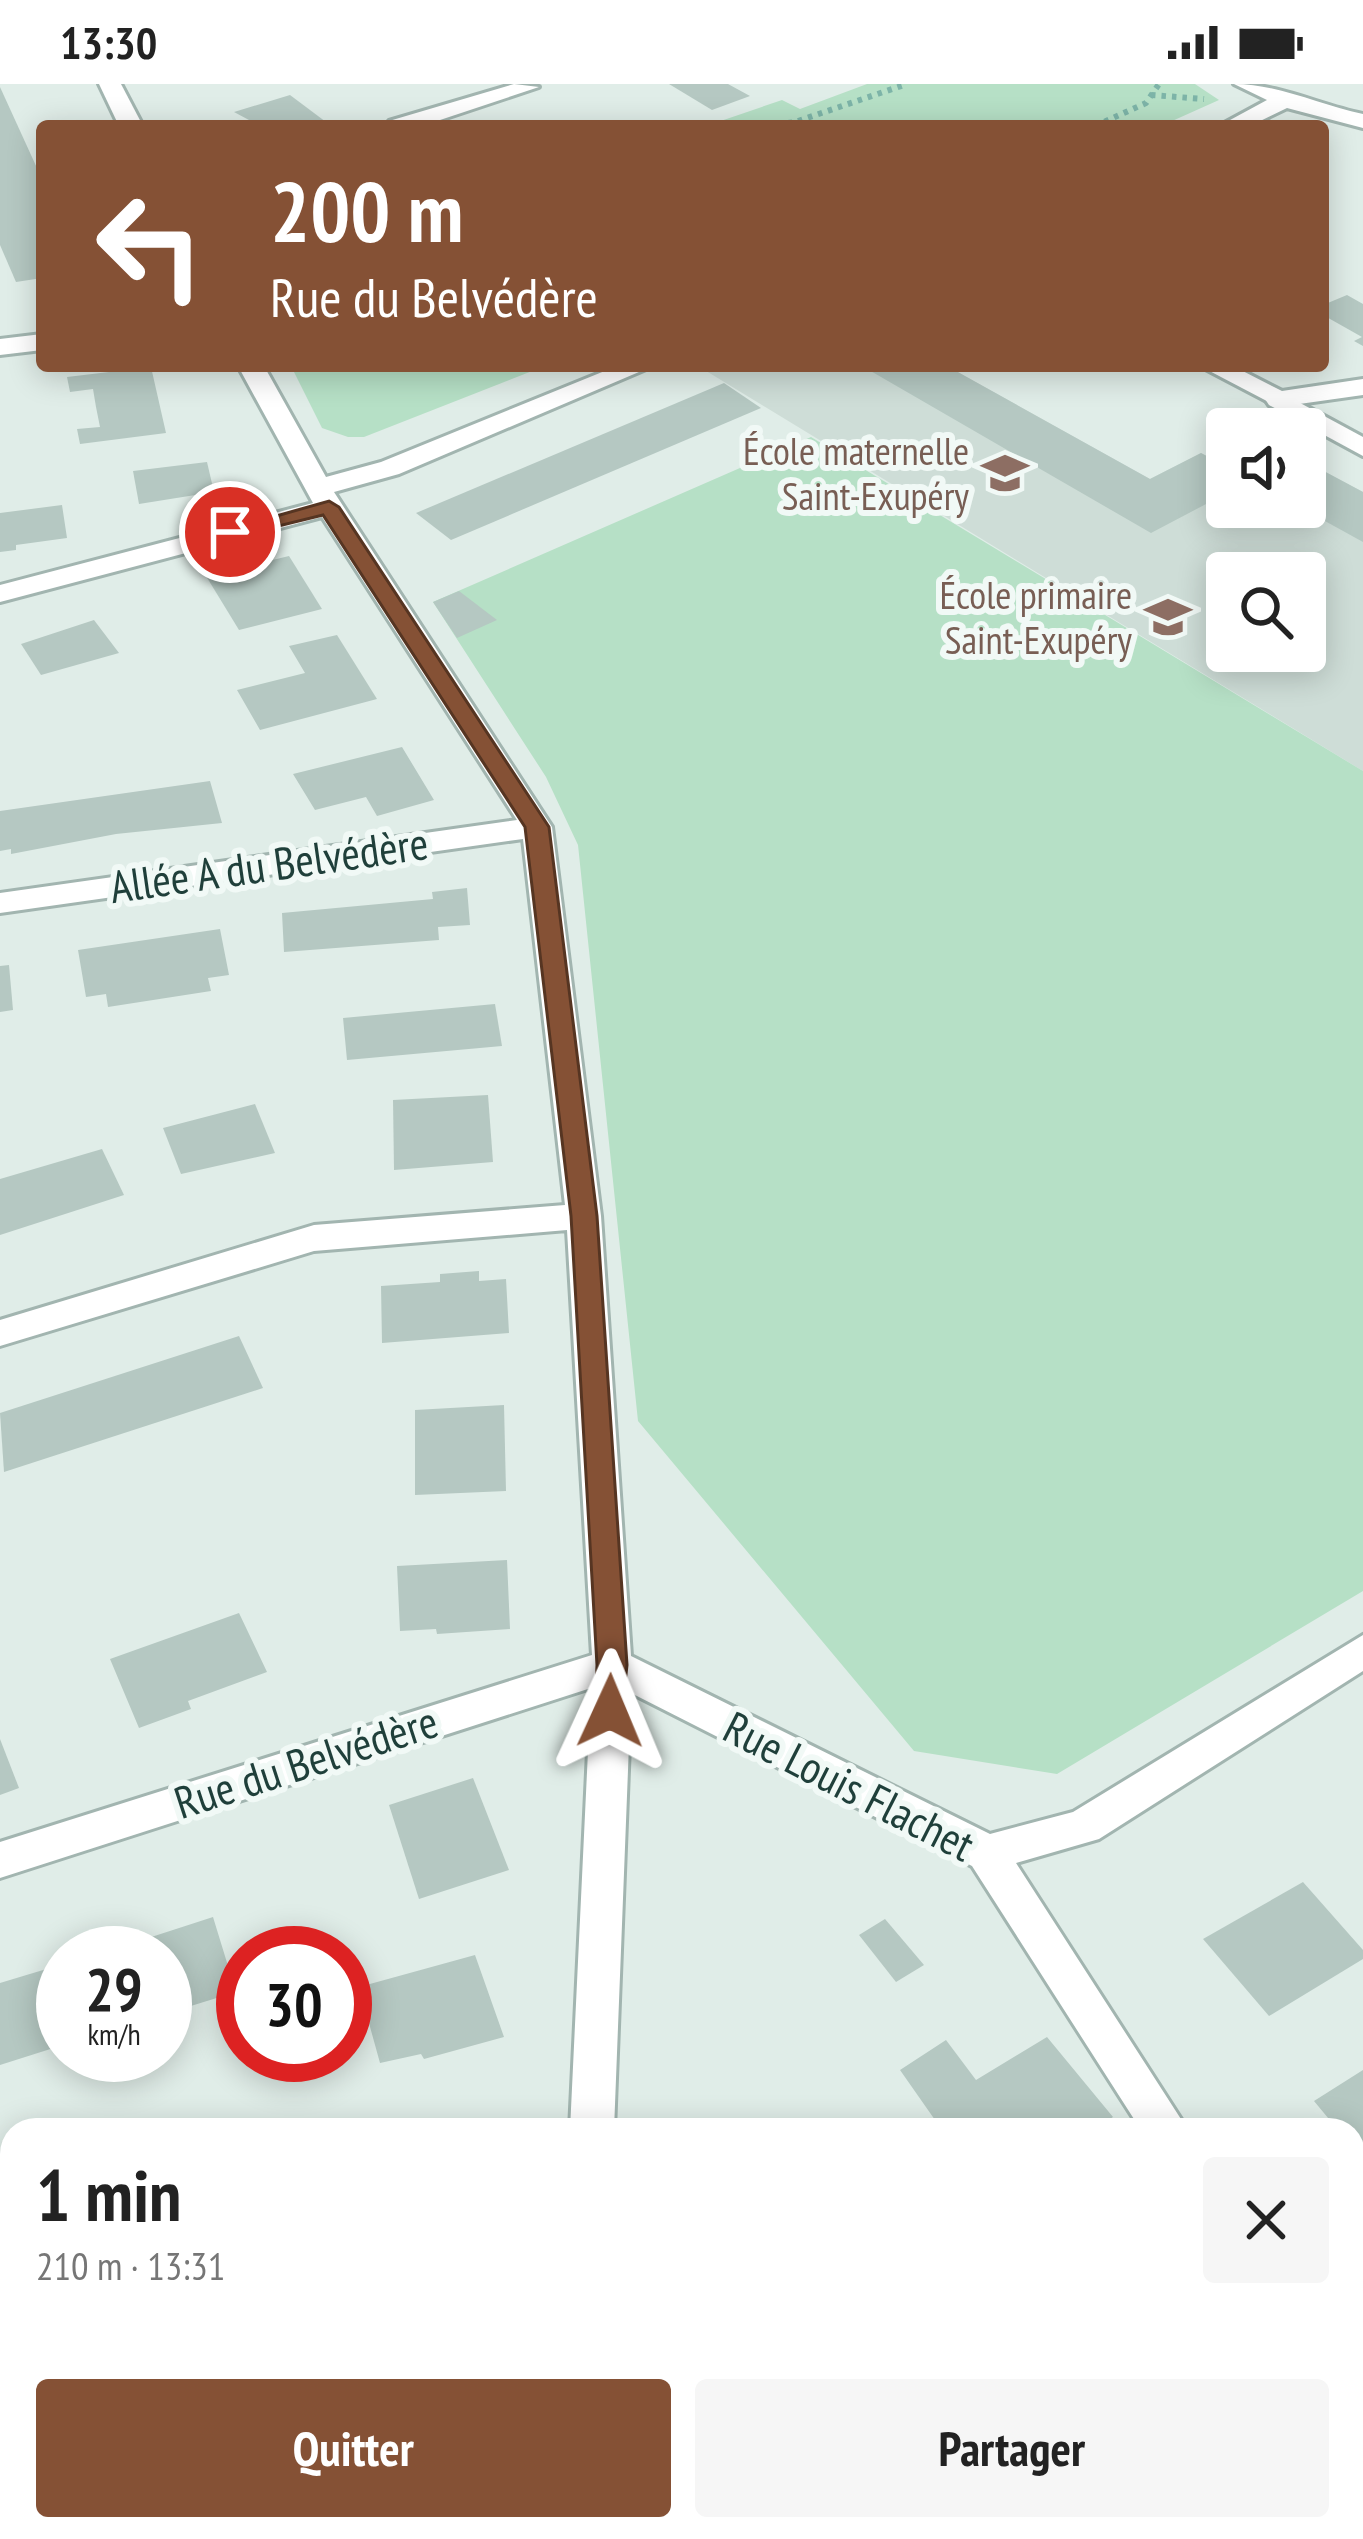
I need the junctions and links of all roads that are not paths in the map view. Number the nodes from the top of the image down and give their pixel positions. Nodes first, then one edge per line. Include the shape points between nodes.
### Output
1 (110, 84) edge
2 (1245, 84) edge
3 (528, 87) edge
4 (1284, 101) junction
5 (128, 120) edge
6 (417, 120) edge
7 (1244, 120) edge
8 (1363, 121) edge
9 (36, 343) edge
10 (0, 347) edge
11 (254, 372) edge
12 (625, 372) edge
13 (1225, 372) edge
14 (1363, 387) edge
15 (1278, 399) junction
16 (1363, 448) edge
17 (323, 497) junction
18 (0, 594) edge
19 (537, 827) junction
20 (0, 903) edge
21 (584, 1216) junction
22 (0, 1333) edge
23 (1363, 1651) edge
24 (612, 1665) junction
25 (987, 1853) junction
26 (0, 1860) edge
27 (593, 2118) edge
28 (1158, 2118) edge

1 - 5 street
2 - 4 street
3 - 6 street
4 - 7 street
4 - 8 street
9 - 10 street
11 - 17 street
12 - 17 street
13 - 15 street
14 - 15 street
15 - 16 street
17 - 18 street
17 - 19 street
19 - 20 street, Allée A du Belvédère
19 - 21 street
21 - 22 street via 314,1238
21 - 24 street
23 - 25 street via 1084,1827
24 - 25 street, Rue Louis Flachet
24 - 26 street, Rue du Belvédère
24 - 27 street
25 - 28 street, Rue Louis Flachet

